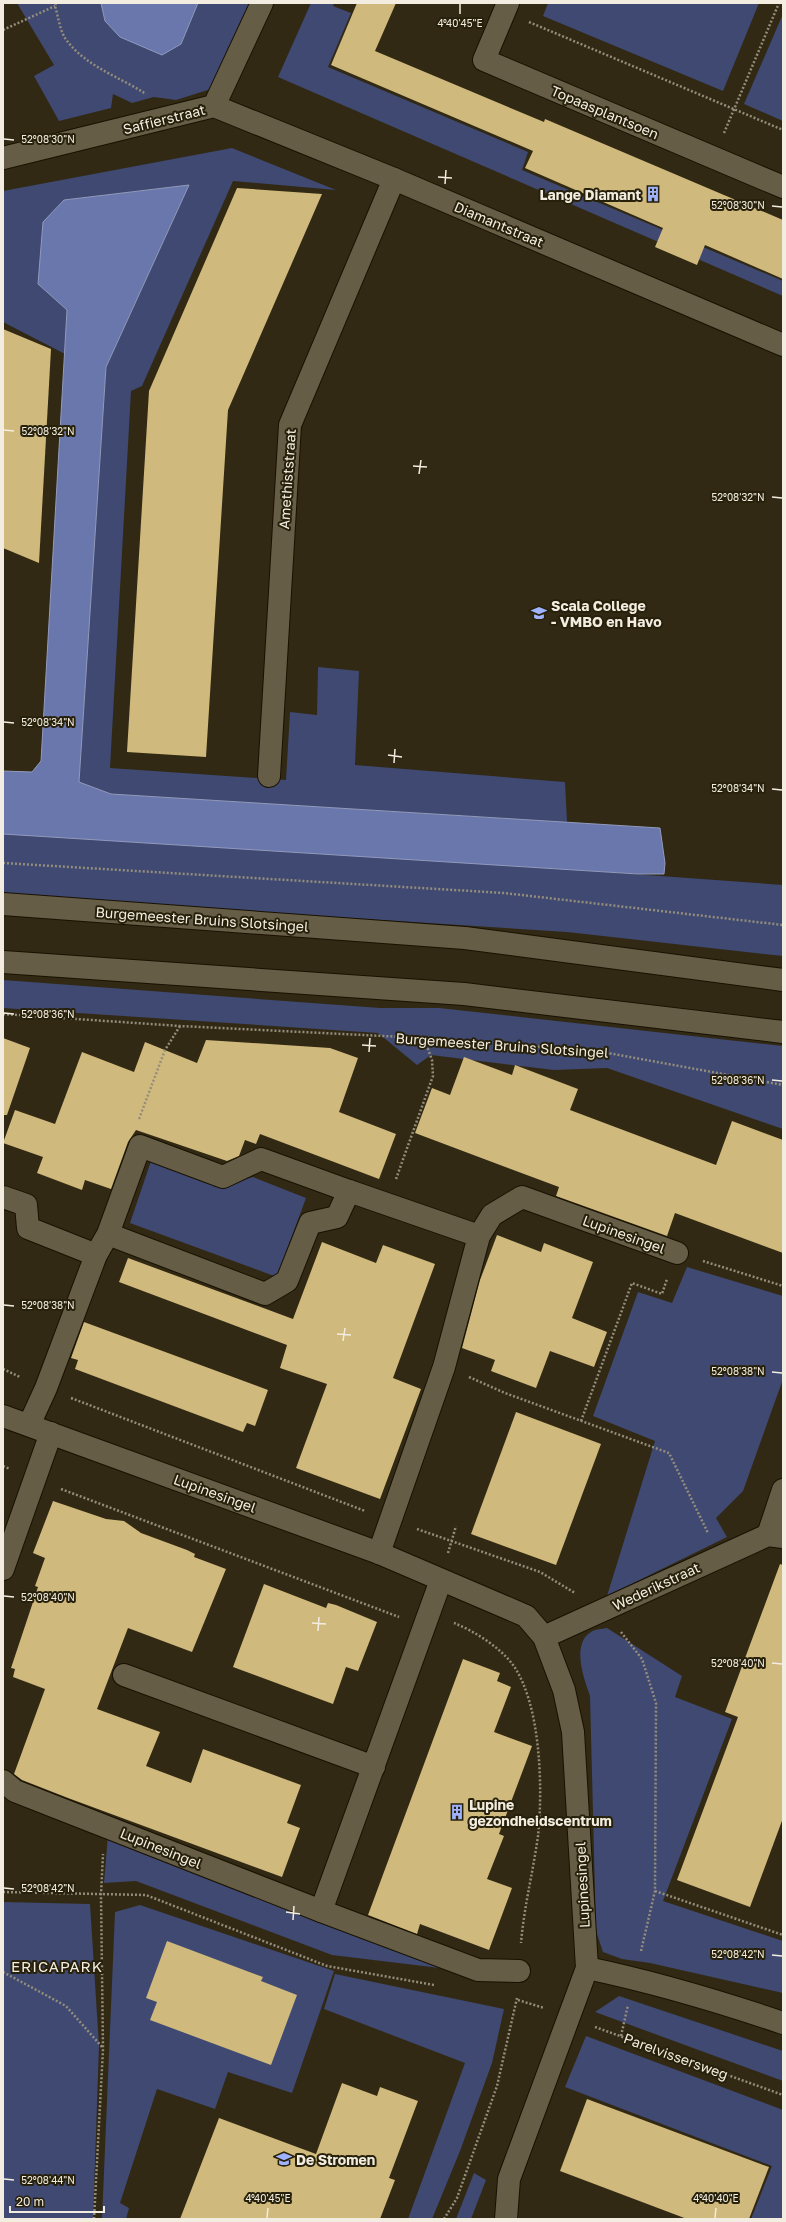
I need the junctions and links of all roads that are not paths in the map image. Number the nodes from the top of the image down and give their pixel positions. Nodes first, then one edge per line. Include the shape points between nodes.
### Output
1 (262, 3) edge
2 (508, 3) edge
3 (214, 106) junction
4 (3, 158) edge
5 (394, 179) junction
6 (783, 187) edge
7 (783, 345) edge
8 (270, 776) dead end
9 (3, 904) edge
10 (3, 962) edge
11 (783, 980) edge
12 (783, 1032) edge
13 (349, 1191) junction
14 (3, 1197) edge
15 (108, 1234) junction
16 (479, 1236) junction
17 (677, 1253) road end
18 (96, 1255) junction
19 (3, 1416) edge
20 (29, 1425) junction
21 (52, 1433) junction
22 (783, 1490) edge
23 (775, 1536) edge
24 (379, 1553) junction
25 (3, 1569) edge
26 (441, 1580) junction
27 (544, 1637) junction
28 (124, 1675) dead end
29 (374, 1767) junction
30 (3, 1781) edge
31 (321, 1911) junction
32 (587, 1968) junction
33 (519, 1970) road end
34 (783, 2023) edge
35 (506, 2219) edge

1 - 3 street, Saffierstraat
2 - 6 street, Topaasplantsoen via 484,60
3 - 4 street, Saffierstraat
3 - 5 street, Diamantstraat
5 - 7 street, Diamantstraat
5 - 8 street, Amethiststraat via 290,425
9 - 11 street, Burgemeester Bruins Slotsingel via 465,938
10 - 12 street via 464,994
13 - 15 street via 337,1217 310,1223 287,1281 266,1294
13 - 15 street via 261,1159 223,1176 140,1146
13 - 16 street
14 - 18 street via 26,1205 28,1228
15 - 18 street
16 - 17 street, Lupinesingel via 492,1215 522,1197
16 - 24 street, Lupinesingel via 444,1367
18 - 20 street via 46,1388
19 - 20 street, Lupinesingel
20 - 21 street, Lupinesingel
21 - 24 street, Lupinesingel
21 - 25 street
22 - 23 street, Wederikstraat
23 - 27 street, Wederikstraat via 720,1557
24 - 26 street, Lupinesingel
26 - 27 street, Lupinesingel via 526,1616
26 - 29 street
27 - 32 street, Lupinesingel via 564,1690 573,1732
28 - 29 street
29 - 31 street
30 - 31 street, Lupinesingel via 15,1791
31 - 33 street, Lupinesingel via 478,1970
32 - 34 street via 717,2000
32 - 35 street, Lupinesingel via 509,2179

